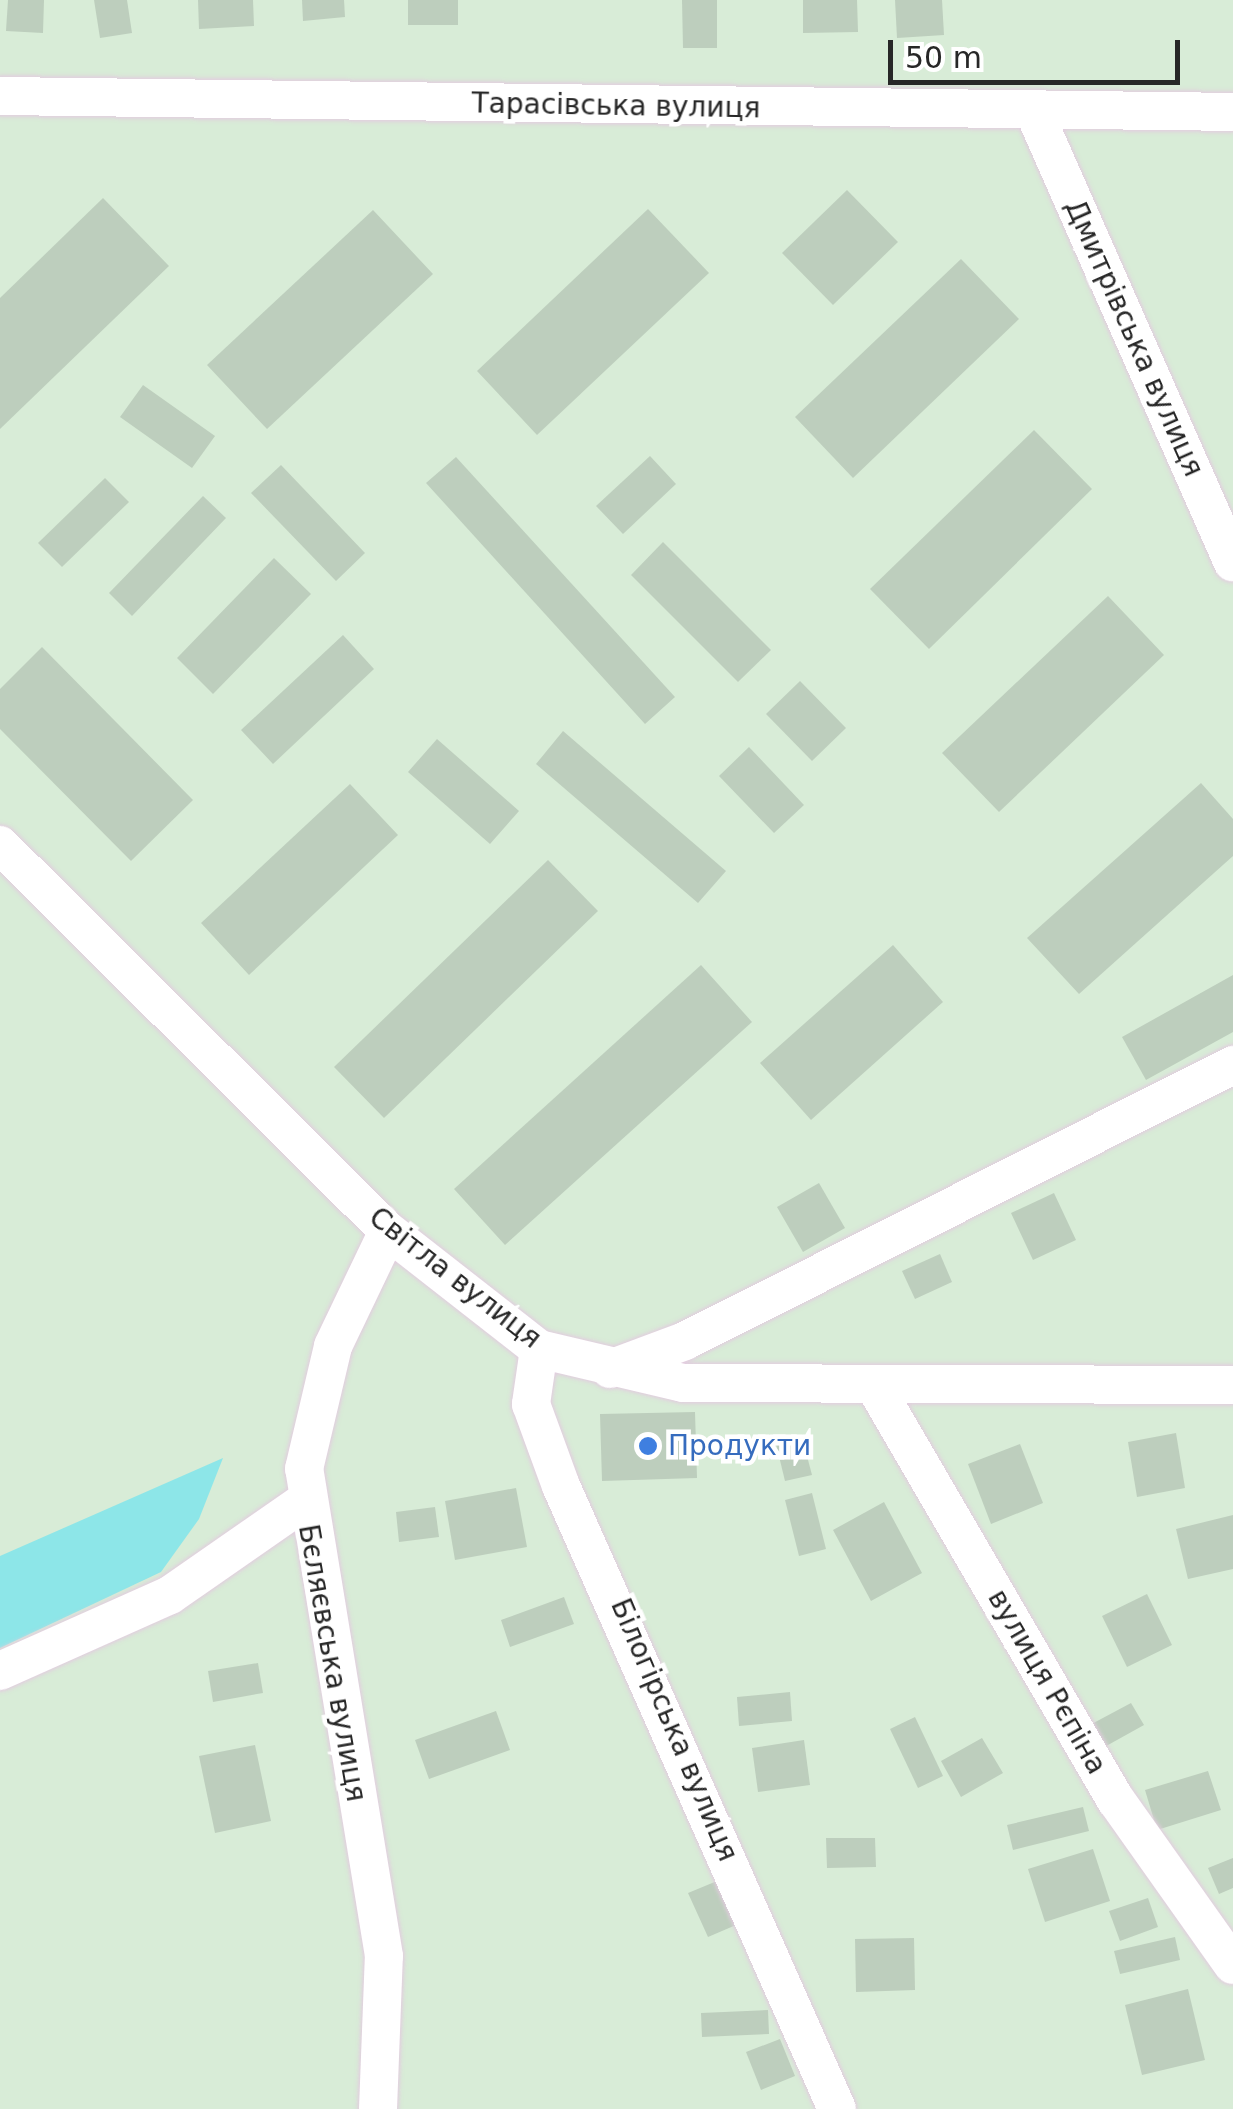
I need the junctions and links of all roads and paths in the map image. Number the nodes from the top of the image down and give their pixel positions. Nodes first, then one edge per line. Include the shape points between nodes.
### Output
1 (0, 96) edge
2 (1233, 112) edge
3 (1035, 114) junction
4 (1233, 562) edge
5 (0, 845) edge
6 (1233, 1065) edge
7 (388, 1230) junction
8 (539, 1349) junction
9 (607, 1370) junction
10 (1233, 1385) edge
11 (877, 1390) junction
12 (304, 1502) junction
13 (0, 1671) edge
14 (1233, 1965) edge
15 (378, 2109) edge
16 (837, 2109) edge

1 - 3 street, Тарасівська вулиця
2 - 3 street, Тарасівська вулиця
3 - 4 street, Дмитрівська вулиця
5 - 7 street, Світла вулиця
6 - 9 street via 702,1333
7 - 8 street, Світла вулиця
7 - 12 street, Бєляєвська вулиця via 333,1346 304,1444
8 - 9 street, Світла вулиця
8 - 16 street, Білогірська вулиця via 531,1404 561,1486
9 - 11 street, Світла вулиця via 683,1384
10 - 11 street, Світла вулиця
11 - 14 street, вулиця Рєпіна via 1116,1800
12 - 13 street via 170,1595
12 - 15 street, Бєляєвська вулиця via 384,1956

